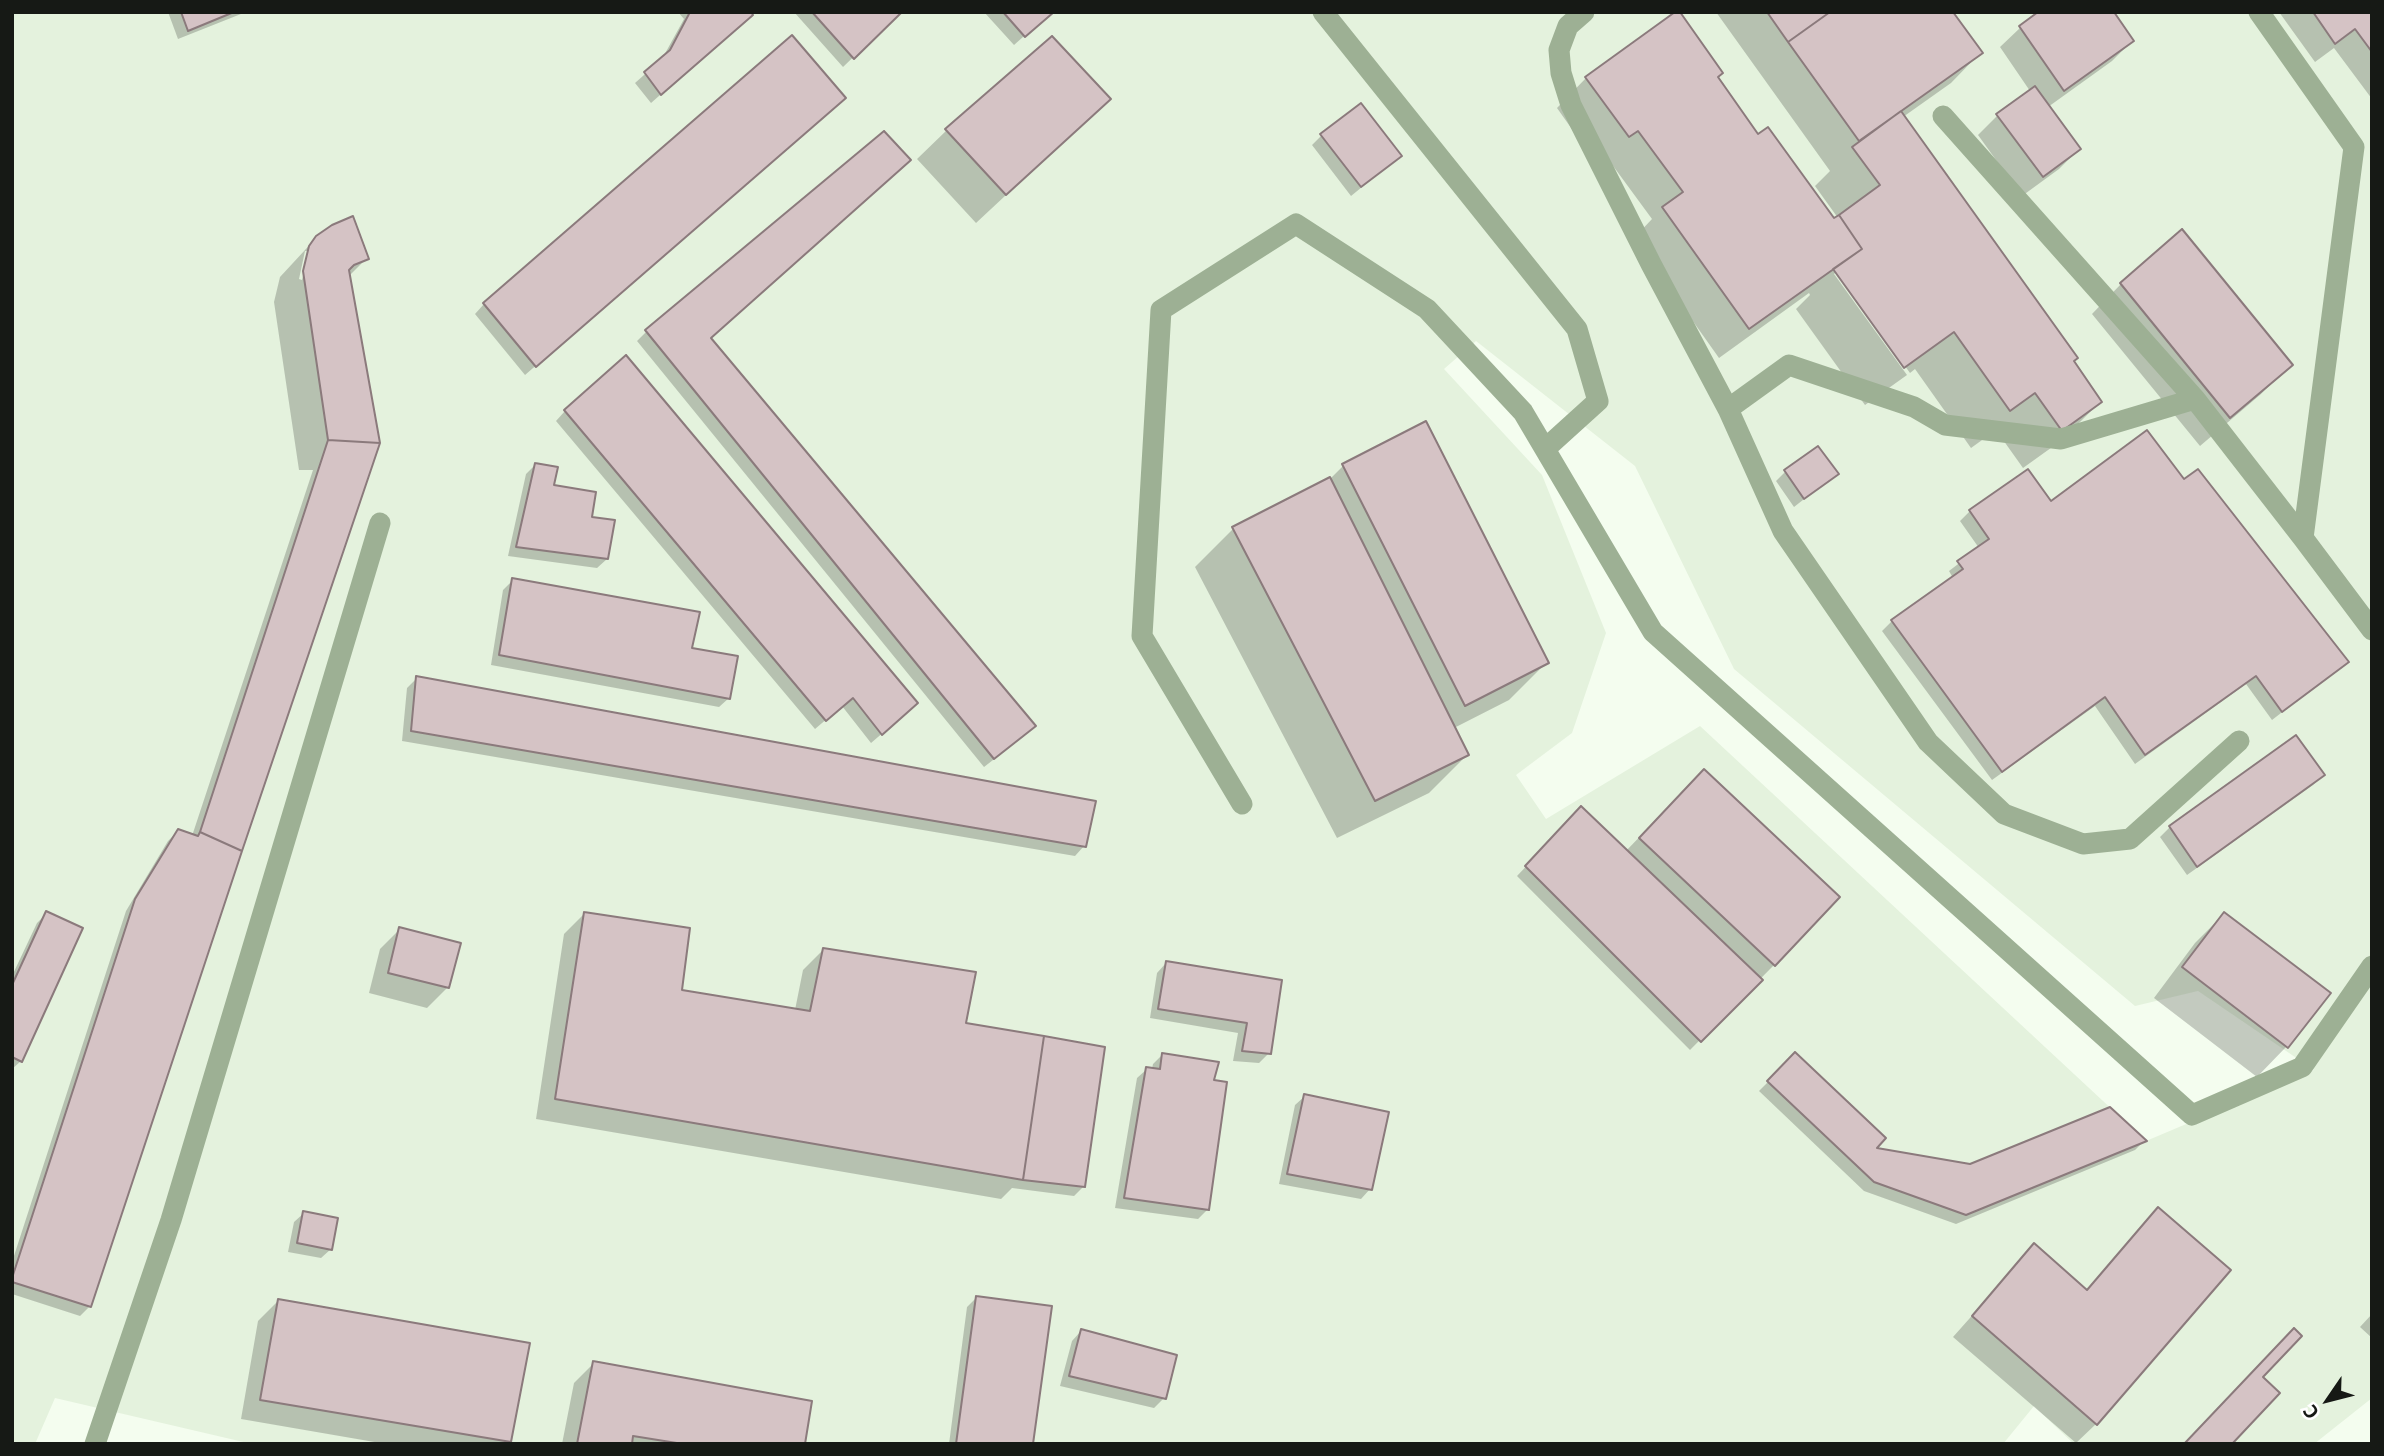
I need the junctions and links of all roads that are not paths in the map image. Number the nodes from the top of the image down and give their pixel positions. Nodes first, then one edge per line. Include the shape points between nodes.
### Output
1 (1323, 12) edge
2 (1584, 12) edge
3 (2259, 12) edge
4 (1943, 116) dead end
5 (2195, 399) junction
6 (1728, 409) junction
7 (1545, 449) junction
8 (380, 523) dead end
9 (2303, 538) junction
10 (2372, 631) edge
11 (2239, 741) dead end
12 (1242, 804) dead end
13 (2372, 966) edge
14 (95, 1444) edge

1 - 7 lane via 1577,329 1598,401
2 - 6 lane via 1568,26 1559,50 1571,105
3 - 9 lane via 2354,147
4 - 5 lane
5 - 6 lane via 2061,439 1945,425 1914,407 1790,365
5 - 9 lane
6 - 11 lane via 1783,531 1928,742 2004,814 2083,844 2130,839
7 - 12 lane via 1523,412 1427,309 1296,224 1161,310 1142,636
7 - 13 lane via 1653,632 2192,1115 2302,1068
8 - 14 lane via 175,1206
9 - 10 lane

